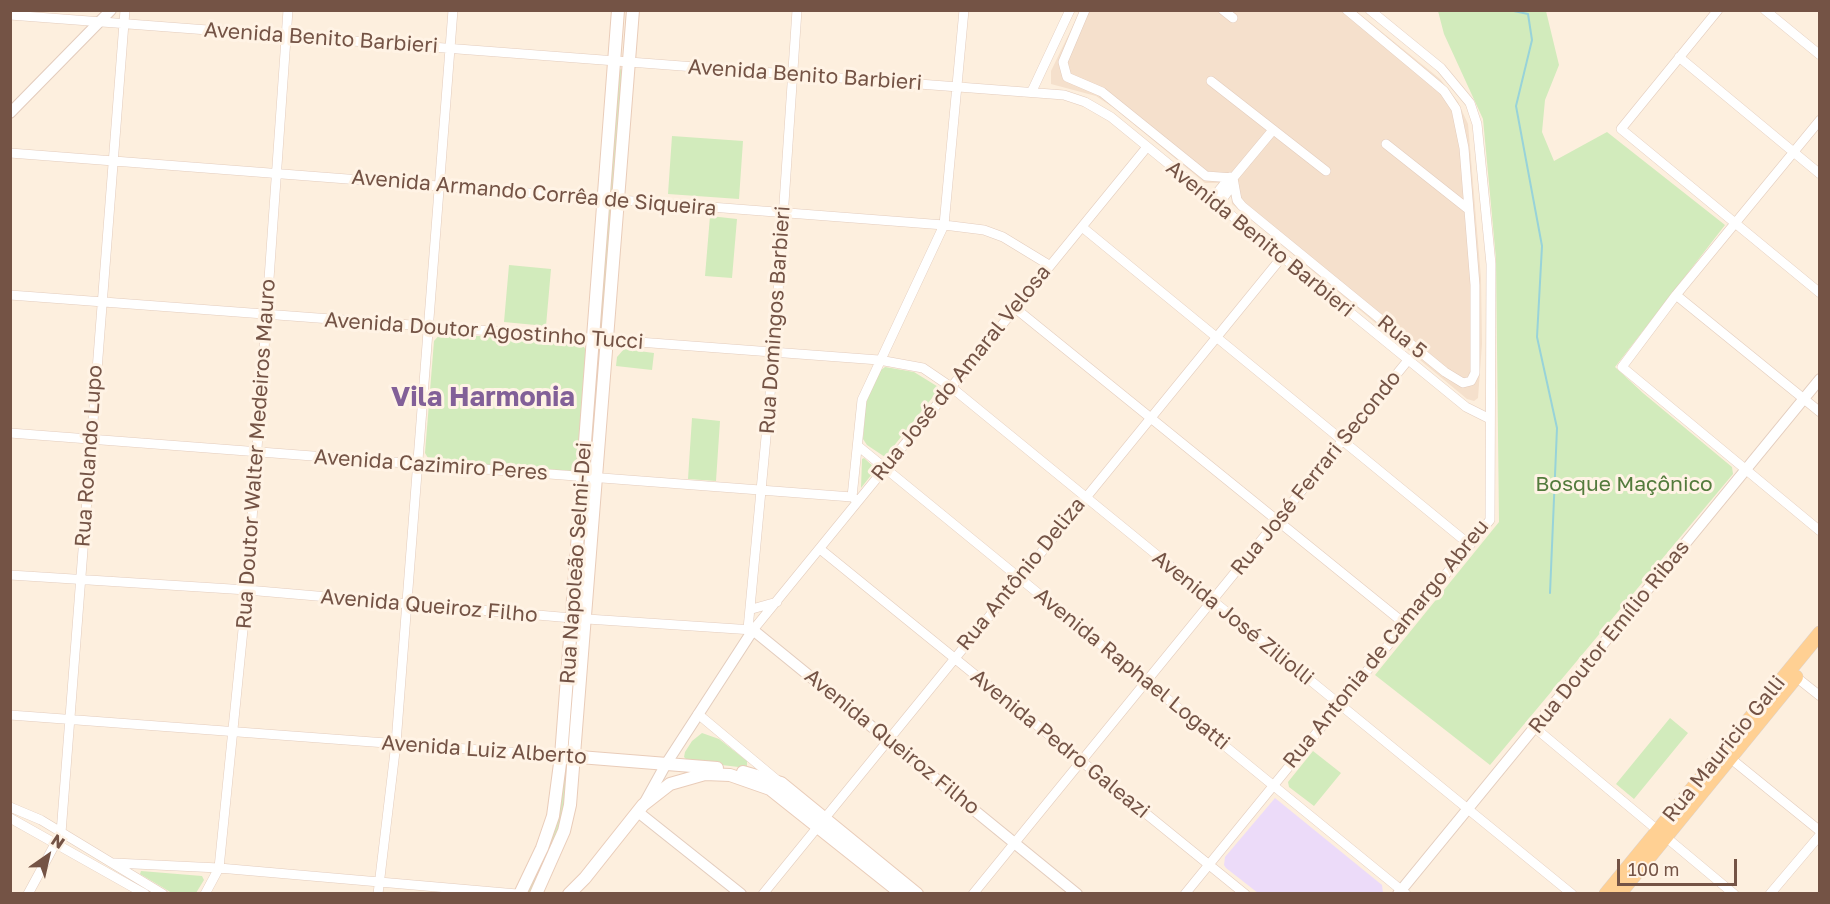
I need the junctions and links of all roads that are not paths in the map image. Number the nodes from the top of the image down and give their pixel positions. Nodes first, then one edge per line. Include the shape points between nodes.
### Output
1 (111, 10) edge
2 (125, 10) edge
3 (288, 10) edge
4 (453, 10) edge
5 (618, 10) edge
6 (633, 10) edge
7 (797, 10) edge
8 (964, 10) edge
9 (1070, 10) edge
10 (1085, 10) edge
11 (1223, 10) edge
12 (1347, 10) edge
13 (1370, 10) edge
14 (1718, 10) edge
15 (1765, 10) edge
16 (10, 15) edge
17 (1233, 18) dead end
18 (99, 22) junction
19 (124, 24) junction
20 (286, 37) junction
21 (450, 48) junction
22 (1820, 56) edge
23 (1679, 57) junction
24 (614, 62) junction
25 (629, 63) junction
26 (793, 73) junction
27 (1211, 81) dead end
28 (958, 85) junction
29 (1032, 92) junction
30 (10, 112) edge
31 (1820, 120) edge
32 (1273, 130) junction
33 (1386, 144) dead end
34 (1147, 147) junction
35 (1793, 152) junction
36 (10, 153) edge
37 (112, 161) junction
38 (1326, 171) dead end
39 (278, 172) junction
40 (1820, 174) edge
41 (1465, 177) junction
42 (1232, 179) junction
43 (440, 186) junction
44 (1445, 191) junction
45 (604, 200) junction
46 (618, 201) junction
47 (1215, 202) junction
48 (1468, 209) junction
49 (782, 213) junction
50 (1734, 224) junction
51 (944, 225) junction
52 (1082, 227) junction
53 (1282, 257) junction
54 (1049, 266) junction
55 (1820, 294) edge
56 (10, 295) edge
57 (1676, 295) junction
58 (101, 301) junction
59 (1016, 308) junction
60 (265, 314) junction
61 (428, 327) junction
62 (1215, 337) junction
63 (592, 339) junction
64 (608, 340) junction
65 (774, 352) junction
66 (1408, 359) junction
67 (879, 360) junction
68 (1820, 380) edge
69 (951, 387) junction
70 (1804, 398) junction
71 (1820, 412) edge
72 (1149, 417) junction
73 (1490, 419) junction
74 (10, 434) edge
75 (90, 440) junction
76 (1343, 441) junction
77 (858, 446) junction
78 (255, 453) junction
79 (418, 465) junction
80 (884, 467) junction
81 (1746, 469) junction
82 (582, 475) junction
83 (597, 477) junction
84 (763, 492) junction
85 (1084, 497) junction
86 (854, 499) junction
87 (1278, 520) junction
88 (1820, 531) edge
89 (1470, 545) junction
90 (820, 549) junction
91 (10, 575) edge
92 (1020, 577) junction
93 (80, 580) junction
94 (247, 590) junction
95 (1213, 600) junction
96 (777, 602) junction
97 (407, 604) junction
98 (752, 609) junction
99 (572, 618) junction
100 (586, 619) junction
101 (1405, 624) junction
102 (750, 629) junction
103 (1820, 633) edge
104 (1820, 648) edge
105 (954, 658) junction
106 (1796, 677) junction
107 (1146, 681) junction
108 (1820, 696) edge
109 (1340, 704) junction
110 (698, 714) junction
111 (10, 715) edge
112 (69, 720) junction
113 (1534, 727) junction
114 (232, 731) junction
115 (887, 738) junction
116 (396, 743) junction
117 (561, 756) junction
118 (575, 757) junction
119 (1730, 758) junction
120 (1081, 761) junction
121 (666, 764) junction
122 (781, 783) junction
123 (670, 784) joint
124 (1274, 784) junction
125 (10, 807) edge
126 (640, 808) junction
127 (1467, 809) junction
128 (10, 818) edge
129 (820, 821) junction
130 (61, 832) junction
131 (1820, 833) edge
132 (1662, 834) junction
133 (58, 843) junction
134 (1015, 843) junction
135 (114, 864) junction
136 (1209, 864) junction
137 (219, 868) junction
138 (379, 882) junction
139 (1402, 892) edge
140 (28, 894) edge
141 (145, 894) edge
142 (163, 894) edge
143 (205, 894) edge
144 (378, 894) edge
145 (519, 894) edge
146 (536, 894) edge
147 (569, 894) edge
148 (741, 894) edge
149 (763, 894) edge
150 (902, 894) edge
151 (917, 894) edge
152 (973, 894) edge
153 (1077, 894) edge
154 (1185, 894) edge
155 (1245, 894) edge
156 (1572, 894) edge
157 (1606, 894) edge
158 (1619, 894) edge
159 (1734, 894) edge
160 (1770, 894) edge

1 - 18 street
2 - 19 street, Rua Rolando Lupo
3 - 20 street, Rua Doutor Walter Medeiros Mauro
4 - 21 street
5 - 24 main road, Rua Napoleão Selmi-Dei
6 - 25 main road, Rua Napoleão Selmi-Dei
7 - 26 street, Rua Domingos Barbieri
8 - 28 street
9 - 29 street
10 - 42 street via 1063,62 1067,77 1102,92 1206,176
11 - 17 street
12 - 41 street, Rua 5 via 1444,91 1456,109 1461,128
13 - 73 street, Rua Antonia de Camargo Abreu via 1441,68 1470,103 1477,124 1491,264
14 - 23 street
15 - 22 street
16 - 18 street, Avenida Benito Barbieri
18 - 19 street, Avenida Benito Barbieri
18 - 30 street
19 - 20 street, Avenida Benito Barbieri
19 - 37 street, Rua Rolando Lupo
20 - 21 street, Avenida Benito Barbieri
20 - 39 street, Rua Doutor Walter Medeiros Mauro
21 - 24 street, Avenida Benito Barbieri
21 - 43 street
23 - 35 street
23 - 50 street via 1621,129
24 - 25 street, Avenida Benito Barbieri
24 - 45 main road, Rua Napoleão Selmi-Dei
25 - 26 street, Avenida Benito Barbieri
25 - 46 main road, Rua Napoleão Selmi-Dei
26 - 28 street, Avenida Benito Barbieri
26 - 49 street, Rua Domingos Barbieri
27 - 32 street
28 - 29 street, Avenida Benito Barbieri
28 - 51 street
29 - 34 street, Avenida Benito Barbieri via 1085,102 1111,117
31 - 35 street
32 - 38 street
32 - 42 street
33 - 44 street
34 - 47 street, Avenida Benito Barbieri
34 - 52 street, Rua José do Amaral Velosa
35 - 40 street
35 - 50 street
36 - 37 street, Avenida Armando Corrêa de Siqueira
37 - 39 street, Avenida Armando Corrêa de Siqueira
37 - 58 street, Rua Rolando Lupo
39 - 43 street, Avenida Armando Corrêa de Siqueira
39 - 60 street, Rua Doutor Walter Medeiros Mauro
41 - 44 street via 1462,186
41 - 48 street, Rua 5
42 - 47 street
42 - 48 street, Rua 5 via 1242,207 1463,383 1471,381 1475,373 1475,285
43 - 45 street, Avenida Armando Corrêa de Siqueira
43 - 61 street
44 - 48 street
45 - 46 street, Avenida Armando Corrêa de Siqueira
45 - 63 main road, Rua Napoleão Selmi-Dei
46 - 49 street, Avenida Armando Corrêa de Siqueira
46 - 64 main road, Rua Napoleão Selmi-Dei
47 - 53 street, Avenida Benito Barbieri
49 - 51 street, Avenida Armando Corrêa de Siqueira
49 - 65 street, Rua Domingos Barbieri
50 - 55 street
50 - 57 street
51 - 54 street, Avenida Armando Corrêa de Siqueira via 984,230 1003,237
51 - 67 street
52 - 54 street, Rua José do Amaral Velosa
52 - 62 street
53 - 62 street, Rua Antônio Deliza
53 - 66 street, Avenida Benito Barbieri
54 - 59 street, Rua José do Amaral Velosa
56 - 58 street, Avenida Doutor Agostinho Tucci
57 - 70 street
57 - 81 street via 1622,367
58 - 60 street, Avenida Doutor Agostinho Tucci
58 - 75 street, Rua Rolando Lupo
59 - 69 street, Rua José do Amaral Velosa
59 - 72 street
60 - 61 street, Avenida Doutor Agostinho Tucci
60 - 78 street, Rua Doutor Walter Medeiros Mauro
61 - 63 street, Avenida Doutor Agostinho Tucci
61 - 79 street
62 - 72 street, Rua Antônio Deliza
62 - 76 street
63 - 64 street, Avenida Doutor Agostinho Tucci
63 - 82 main road, Rua Napoleão Selmi-Dei
64 - 65 street, Avenida Doutor Agostinho Tucci
64 - 83 main road, Rua Napoleão Selmi-Dei
65 - 67 street, Avenida Doutor Agostinho Tucci
65 - 84 street, Rua Domingos Barbieri
66 - 73 street, Avenida Benito Barbieri via 1466,407
66 - 76 street, Rua José Ferrari Secondo
67 - 69 street, Avenida Doutor Agostinho Tucci via 923,368
67 - 77 street via 862,400
68 - 70 street, Rua Doutor Emílio Ribas
69 - 80 street, Rua José do Amaral Velosa
69 - 85 street, Avenida José Ziliolli
70 - 71 street
70 - 81 street, Rua Doutor Emílio Ribas
72 - 85 street, Rua Antônio Deliza
72 - 87 street
73 - 89 street, Rua Antonia de Camargo Abreu via 1490,520
74 - 75 street, Avenida Cazimiro Peres
75 - 78 street, Avenida Cazimiro Peres
75 - 93 street, Rua Rolando Lupo
76 - 87 street, Rua José Ferrari Secondo
76 - 89 street
77 - 80 street, Avenida Raphael Logatti
77 - 86 street
78 - 79 street, Avenida Cazimiro Peres
78 - 94 street, Rua Doutor Walter Medeiros Mauro
79 - 82 street, Avenida Cazimiro Peres
79 - 97 street
80 - 86 street, Rua José do Amaral Velosa
80 - 92 street, Avenida Raphael Logatti
81 - 88 street
81 - 113 street, Rua Doutor Emílio Ribas
82 - 83 street, Avenida Cazimiro Peres
82 - 99 main road, Rua Napoleão Selmi-Dei
83 - 84 street, Avenida Cazimiro Peres
83 - 100 main road, Rua Napoleão Selmi-Dei
84 - 86 street, Avenida Cazimiro Peres
84 - 98 street, Rua Domingos Barbieri
85 - 92 street, Rua Antônio Deliza
85 - 95 street, Avenida José Ziliolli
86 - 90 street, Rua José do Amaral Velosa
87 - 95 street, Rua José Ferrari Secondo
87 - 101 street
89 - 101 street, Rua Antonia de Camargo Abreu
90 - 96 street, Rua José do Amaral Velosa
90 - 105 street, Avenida Pedro Galeazi
91 - 93 street, Avenida Queiroz Filho
92 - 105 street, Rua Antônio Deliza
92 - 107 street, Avenida Raphael Logatti
93 - 94 street, Avenida Queiroz Filho
93 - 112 street, Rua Rolando Lupo
94 - 97 street, Avenida Queiroz Filho
94 - 114 street, Rua Doutor Walter Medeiros Mauro
95 - 107 street, Rua José Ferrari Secondo
95 - 109 street, Avenida José Ziliolli
96 - 98 street
96 - 102 street, Rua José do Amaral Velosa
97 - 99 street, Avenida Queiroz Filho
97 - 116 street
98 - 102 street, Rua Domingos Barbieri
99 - 100 street, Avenida Queiroz Filho
99 - 117 main road, Rua Napoleão Selmi-Dei
100 - 102 street, Avenida Queiroz Filho
100 - 118 main road, Rua Napoleão Selmi-Dei
101 - 109 street, Rua Antonia de Camargo Abreu
102 - 110 street, Rua José do Amaral Velosa
102 - 115 street, Avenida Queiroz Filho
103 - 132 main road, Rua Mauricio Galli
104 - 106 main road, Rua Mauricio Galli
105 - 115 street, Rua Antônio Deliza
105 - 120 street, Avenida Pedro Galeazi
106 - 108 street
106 - 119 main road, Rua Mauricio Galli
107 - 120 street, Rua José Ferrari Secondo
107 - 124 street, Avenida Raphael Logatti
109 - 124 street, Rua Antonia de Camargo Abreu
109 - 127 street, Avenida José Ziliolli
110 - 121 street, Rua José do Amaral Velosa
110 - 122 street
111 - 112 street, Avenida Luiz Alberto
112 - 114 street, Avenida Luiz Alberto
112 - 130 street, Rua Rolando Lupo
113 - 127 street, Rua Doutor Emílio Ribas
113 - 132 street
114 - 116 street, Avenida Luiz Alberto
114 - 137 street, Rua Doutor Walter Medeiros Mauro
115 - 129 street, Rua Antônio Deliza
115 - 134 street, Avenida Queiroz Filho
116 - 117 street, Avenida Luiz Alberto
116 - 138 street
117 - 118 main road, Avenida Luiz Alberto
117 - 145 main road, Rua Napoleão Selmi-Dei via 553,816 539,856
118 - 121 main road, Avenida Luiz Alberto
118 - 146 main road, Rua Napoleão Selmi-Dei via 564,831
119 - 131 street
119 - 132 main road, Rua Mauricio Galli
120 - 134 street, Rua José Ferrari Secondo
120 - 136 street, Avenida Pedro Galeazi
121 - 122 main road, Avenida Luiz Alberto via 746,772
121 - 126 street, Rua José do Amaral Velosa
122 - 129 main road, Avenida Luiz Alberto
123 - 126 main road, Rua José do Amaral Velosa
123 - 129 main road, Avenida Luiz Alberto via 705,774 730,775 770,789
124 - 136 street, Rua Antonia de Camargo Abreu
124 - 139 street, Avenida Raphael Logatti
125 - 130 street
126 - 147 main road, Rua José do Amaral Velosa
126 - 148 street
127 - 139 street, Rua Doutor Emílio Ribas
127 - 156 street, Avenida José Ziliolli
128 - 133 street
129 - 149 street, Rua Antônio Deliza
129 - 150 main road, Avenida Luiz Alberto
129 - 151 main road, Avenida Luiz Alberto
130 - 133 street, Rua Rolando Lupo
130 - 135 street
131 - 160 street
132 - 157 main road, Rua Mauricio Galli
132 - 158 main road, Rua Mauricio Galli
132 - 159 street
133 - 140 street, Rua Rolando Lupo
133 - 141 street
134 - 152 street, Rua José Ferrari Secondo
134 - 153 street, Avenida Queiroz Filho
135 - 137 street
135 - 142 street
136 - 154 street, Rua Antonia de Camargo Abreu
136 - 155 street, Avenida Pedro Galeazi
137 - 138 street
137 - 143 street, Rua Doutor Walter Medeiros Mauro
138 - 144 street
138 - 145 street

